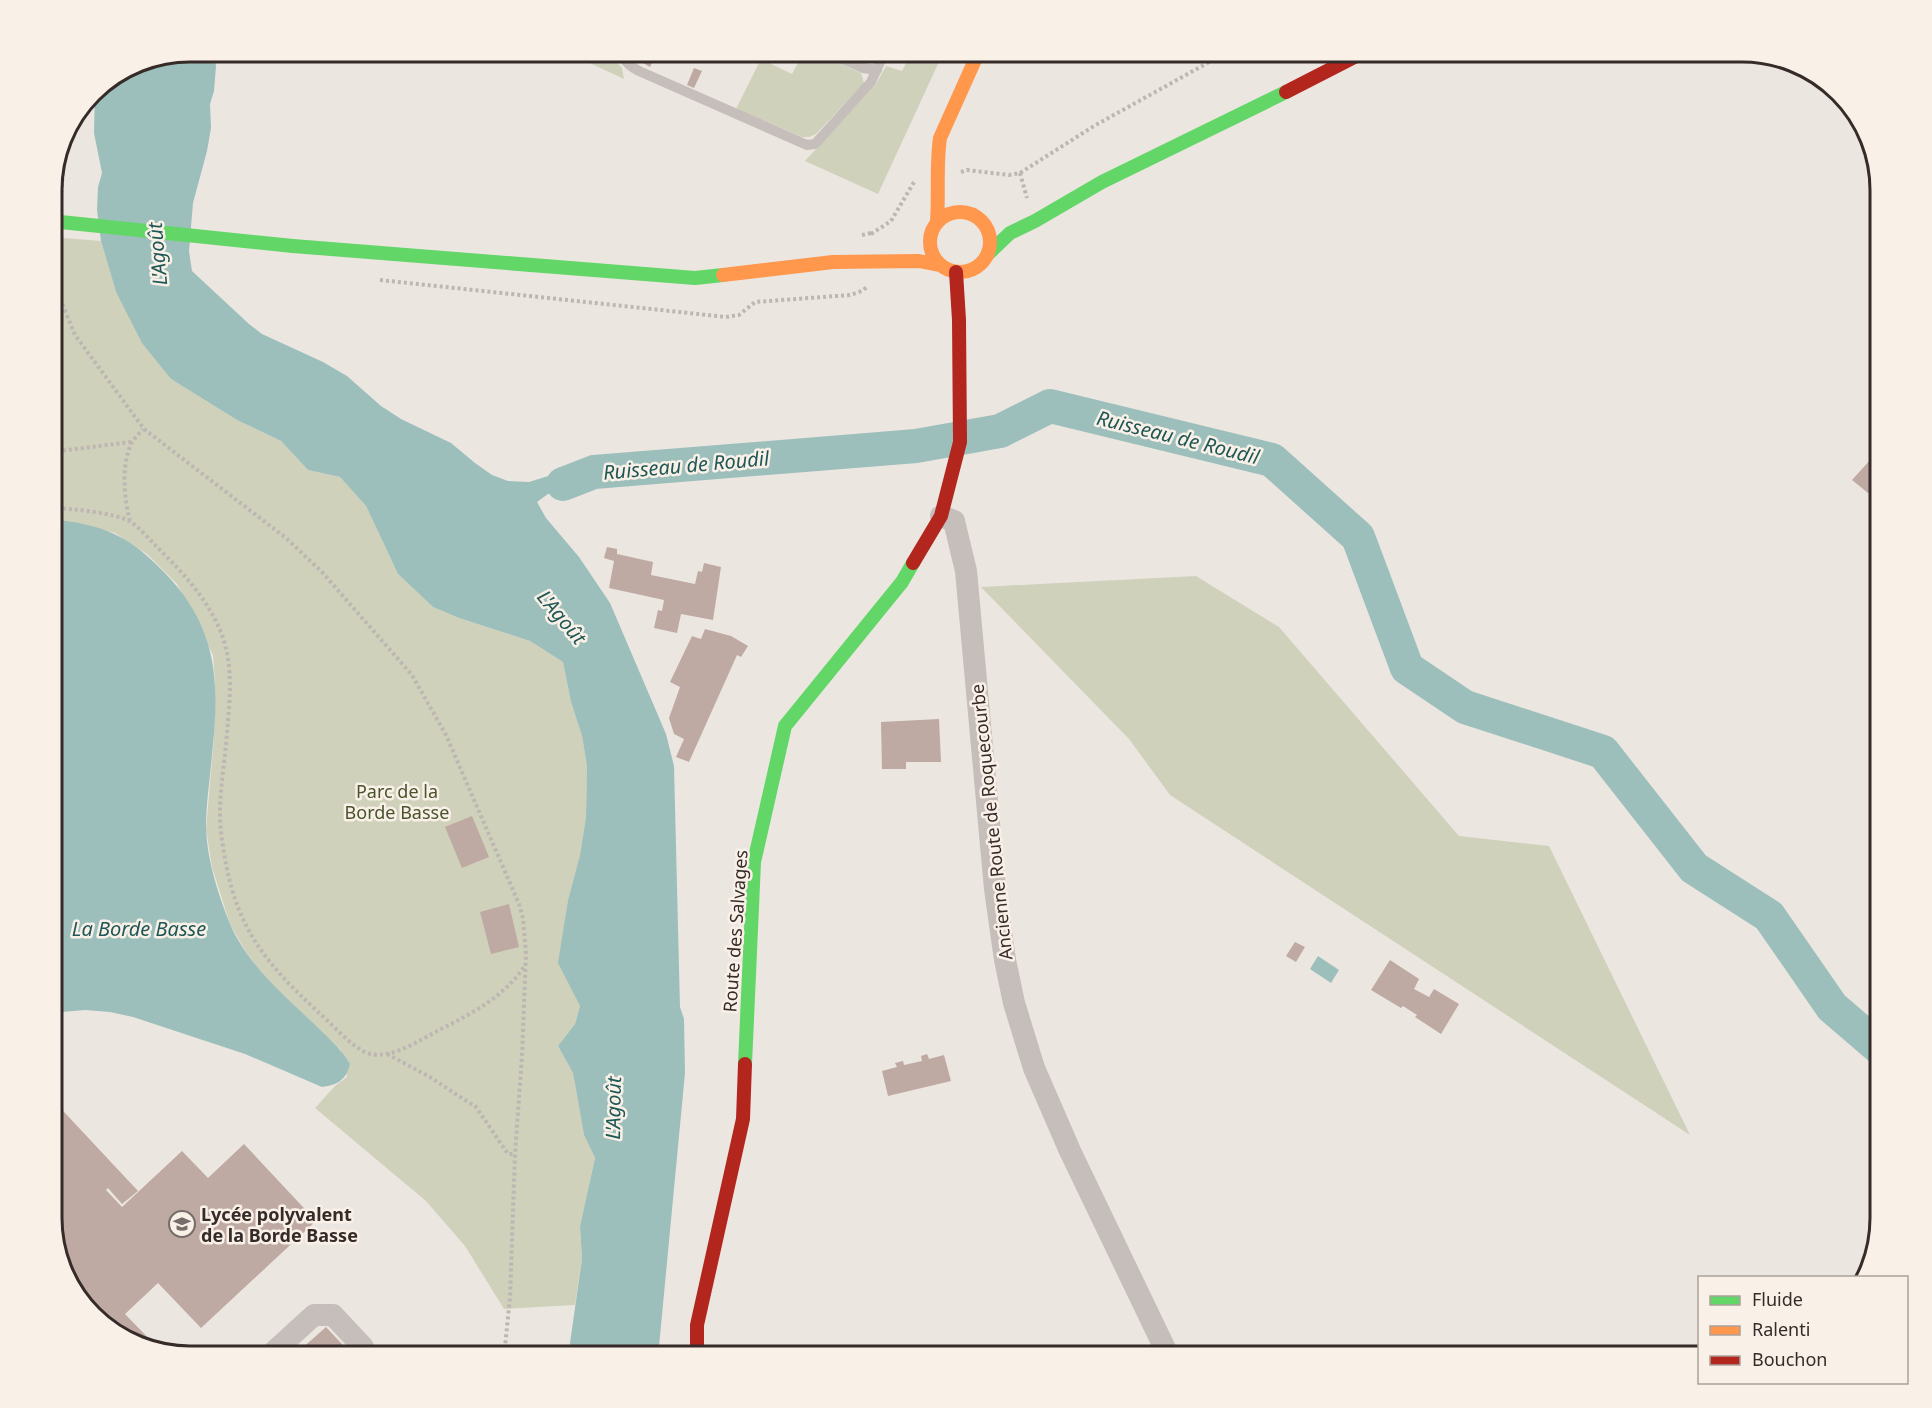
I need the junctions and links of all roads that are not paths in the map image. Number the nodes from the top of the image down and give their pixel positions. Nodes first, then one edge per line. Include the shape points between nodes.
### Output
1 (627, 62) edge
2 (849, 62) edge
3 (880, 62) edge
4 (974, 62) edge
5 (1344, 62) edge
6 (876, 70) junction
7 (955, 107) junction
8 (954, 142) dead end
9 (1102, 182) junction
10 (964, 198) dead end
11 (1033, 201) road end
12 (993, 215) dead end
13 (976, 216) junction
14 (62, 222) edge
15 (934, 226) junction
16 (917, 236) dead end
17 (875, 245) road end
18 (988, 254) junction
19 (833, 262) junction
20 (939, 265) junction
21 (956, 272) junction
22 (941, 516) junction
23 (280, 1346) edge
24 (362, 1346) edge
25 (697, 1346) edge
26 (1164, 1346) edge

1 - 6 lane via 639,71 807,145 815,144 871,82
2 - 6 lane
3 - 6 lane
4 - 7 main road
5 - 9 main road
7 - 8 main road
7 - 15 main road via 944,126 938,151 939,195
9 - 11 main road
9 - 18 main road via 1010,233
10 - 13 main road
12 - 13 main road
13 - 15 main road via 954,212
13 - 18 main road via 990,238
14 - 19 main road, bridge via 293,246 695,278
15 - 16 main road
15 - 20 main road via 930,248
17 - 19 main road
18 - 21 main road via 975,268
19 - 20 main road via 921,261
20 - 21 main road
21 - 22 main road, Route des Salvages via 960,439
22 - 25 main road, Route des Salvages via 902,582 785,726 754,862 743,1119 697,1325
22 - 26 street, Ancienne Route de Roquecourbe via 954,521 966,571 995,889 1014,1003 1034,1068 1058,1123
23 - 24 street via 314,1315 333,1315

